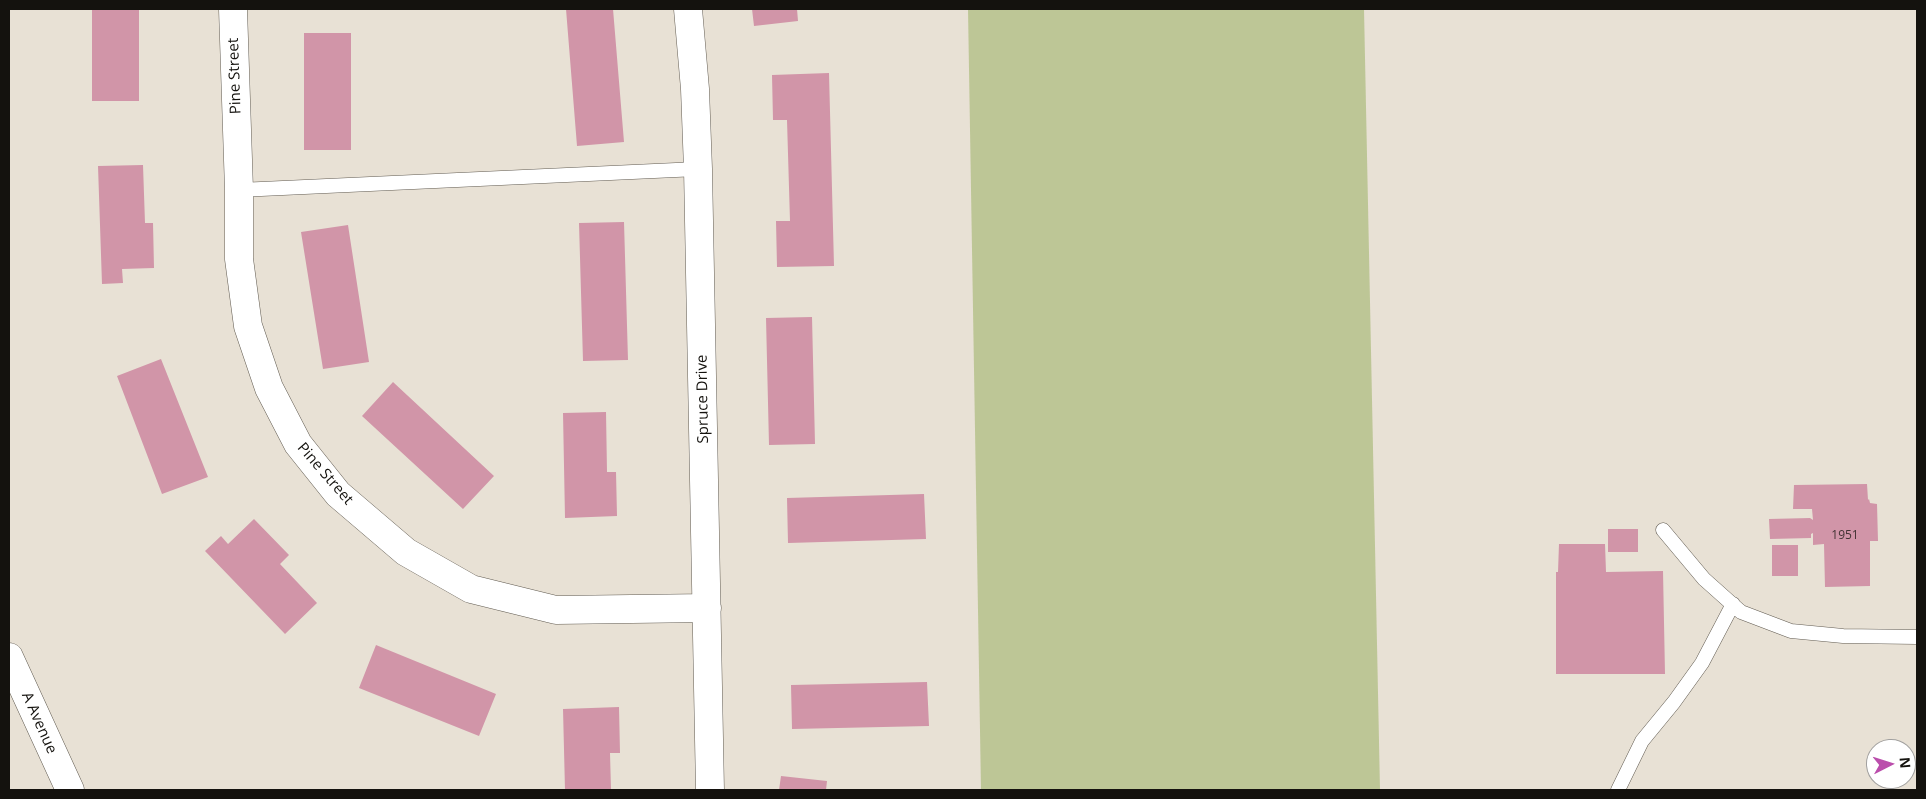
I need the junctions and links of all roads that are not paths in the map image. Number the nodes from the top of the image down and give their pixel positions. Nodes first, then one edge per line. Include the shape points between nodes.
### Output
1 (233, 9) edge
2 (688, 9) edge
3 (698, 170) junction
4 (239, 190) junction
5 (1662, 530) dead end
6 (1733, 604) junction
7 (707, 608) junction
8 (1917, 637) edge
9 (9, 656) edge
10 (70, 790) edge
11 (710, 790) edge
12 (1618, 790) edge

1 - 4 street, Pine Street
2 - 3 street, Spruce Drive
3 - 4 lane
3 - 7 street, Spruce Drive
4 - 7 street, Pine Street via 239,259 248,326 269,388 298,444 338,494 406,552 471,589 556,610
5 - 6 lane via 1704,579
6 - 8 lane via 1741,612 1791,631 1843,636
6 - 12 lane via 1702,663 1642,741
7 - 11 street, Spruce Drive
9 - 10 street, A Avenue

